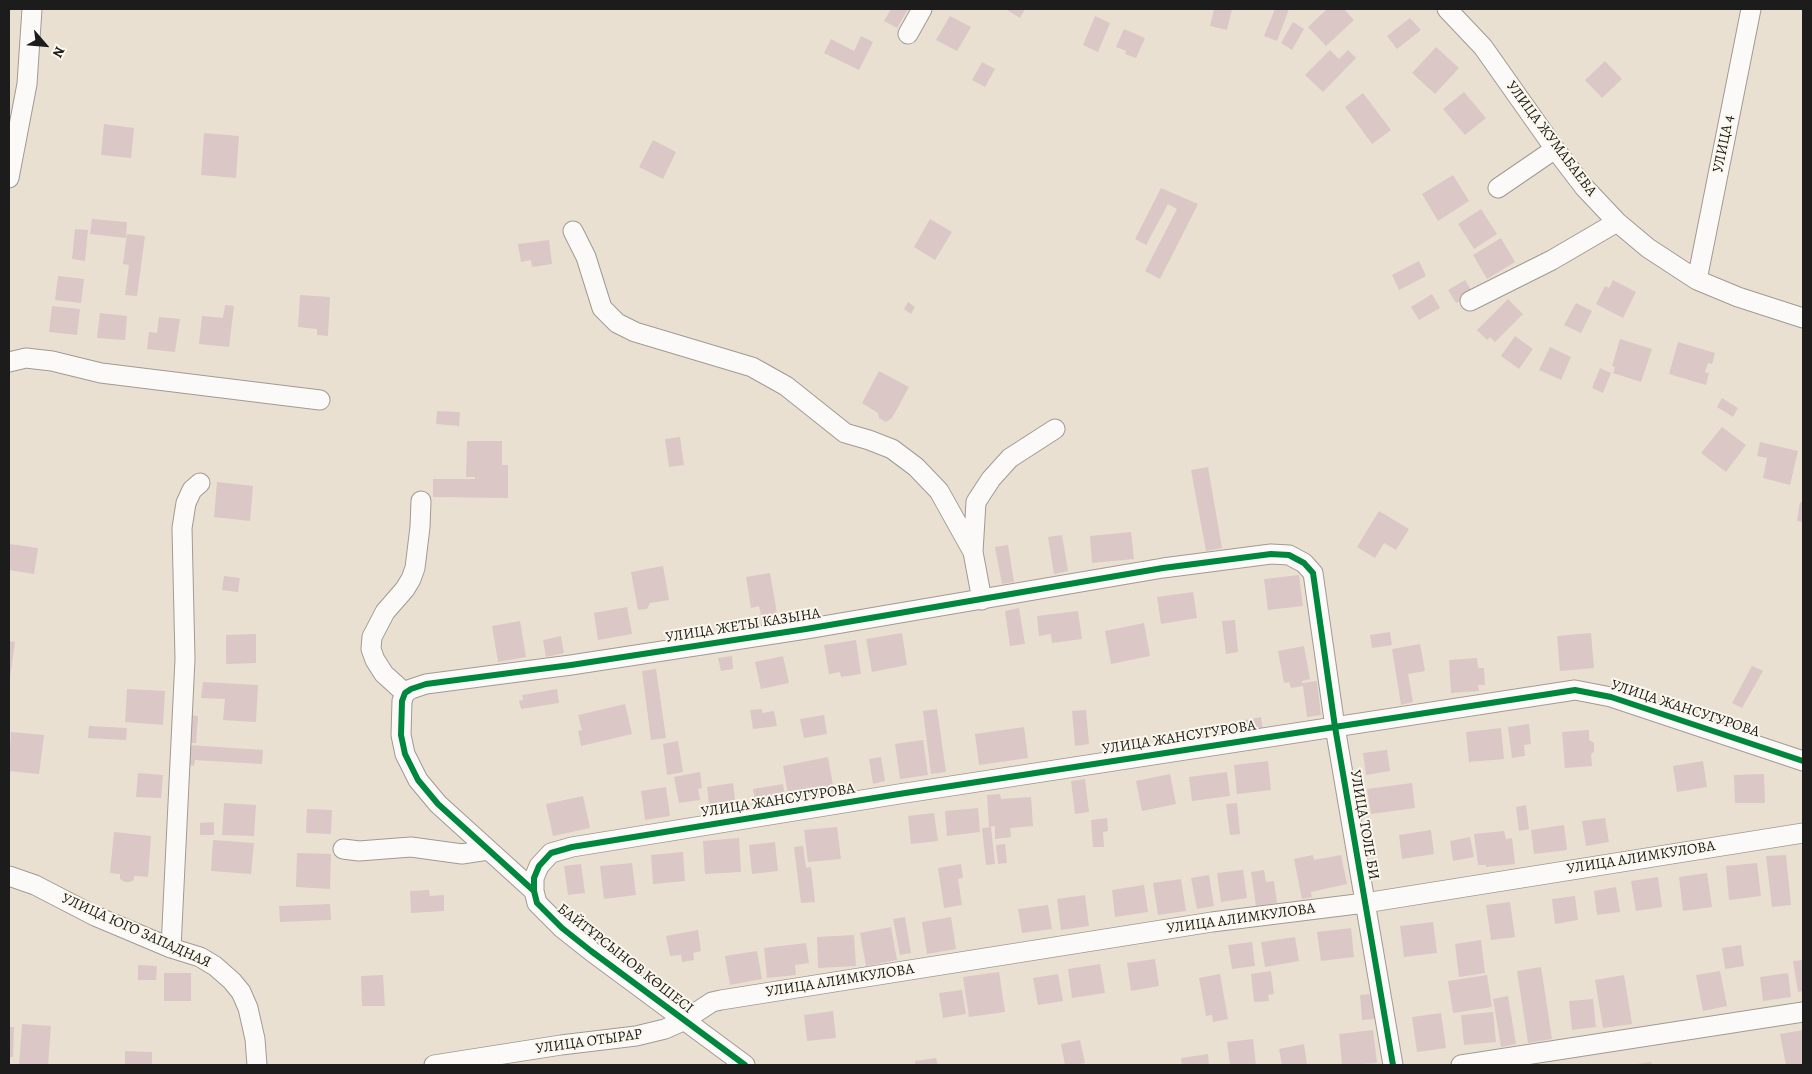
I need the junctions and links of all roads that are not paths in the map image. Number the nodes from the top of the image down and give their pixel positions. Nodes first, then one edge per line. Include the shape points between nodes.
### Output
1 (32, 9) edge
2 (922, 9) edge
3 (1446, 9) edge
4 (1751, 9) edge
5 (908, 34) dead end
6 (1555, 149) junction
7 (9, 178) edge
8 (1498, 188) dead end
9 (1617, 222) junction
10 (574, 232) dead end
11 (1697, 280) junction
12 (1470, 301) dead end
13 (1803, 318) edge
14 (9, 362) edge
15 (320, 400) dead end
16 (1055, 429) dead end
17 (200, 483) dead end
18 (421, 501) dead end
19 (973, 552) junction
20 (1316, 588) joint
21 (982, 600) junction
22 (405, 693) junction
23 (1335, 727) junction
24 (1803, 761) edge
25 (1803, 833) edge
26 (343, 849) dead end
27 (488, 850) junction
28 (9, 876) edge
29 (534, 891) junction
30 (1365, 903) junction
31 (172, 948) junction
32 (1803, 1012) edge
33 (683, 1020) junction
34 (257, 1065) edge
35 (434, 1065) edge
36 (745, 1065) edge
37 (1393, 1065) edge
38 (1461, 1065) edge

1 - 7 street via 27,84
2 - 5 street
3 - 6 street, УЛИЦА ЖУМАБАЕВА via 1483,47
4 - 11 street, УЛИЦА 4
6 - 8 street
6 - 9 street, УЛИЦА ЖУМАБАЕВА
9 - 11 street, УЛИЦА ЖУМАБАЕВА via 1648,248
9 - 12 street via 1552,260
10 - 19 street via 586,257 602,308 617,323 635,332 752,367 786,386 845,433 892,449 940,491
11 - 13 street, УЛИЦА ЖУМАБАЕВА
14 - 15 street via 26,358 52,361 101,373
16 - 19 street via 1010,458 991,478 976,502
17 - 31 street via 192,490 186,503 182,528 185,659
18 - 22 street via 411,579 385,612 372,637 371,649 375,660 384,674
19 - 21 street
20 - 21 street, УЛИЦА ЖЕТЫ КАЗЫНА via 1313,573 1304,563 1289,555 1271,554 1163,568
20 - 23 street, УЛИЦА ТОЛЕ БИ
21 - 22 street, УЛИЦА ЖЕТЫ КАЗЫНА via 571,665 426,684
22 - 27 street via 401,735 405,754 418,780 438,804
23 - 24 street, УЛИЦА ЖАНСУГУРОВА via 1575,690 1612,697
23 - 29 street, УЛИЦА ЖАНСУГУРОВА via 572,847 551,853 539,866 534,878
23 - 30 street, УЛИЦА ТОЛЕ БИ
25 - 30 street, УЛИЦА АЛИМКУЛОВА
26 - 27 street via 411,847 462,854
27 - 29 street
28 - 31 street, УЛИЦА ЮГО ЗАПАДНАЯ via 35,884 95,916
29 - 33 street, БАЙТҰРСЫНОВ КӨШЕСІ via 537,903 562,928
30 - 33 street, УЛИЦА АЛИМКУЛОВА via 1212,922 721,1000
30 - 37 street, УЛИЦА ТОЛЕ БИ
31 - 34 street, УЛИЦА ЮГО ЗАПАДНАЯ via 200,957 215,966 241,992 255,1038
32 - 38 street
33 - 35 street, УЛИЦА ОТЫРАР via 665,1029 636,1036
33 - 36 street, БАЙТҰРСЫНОВ КӨШЕСІ

